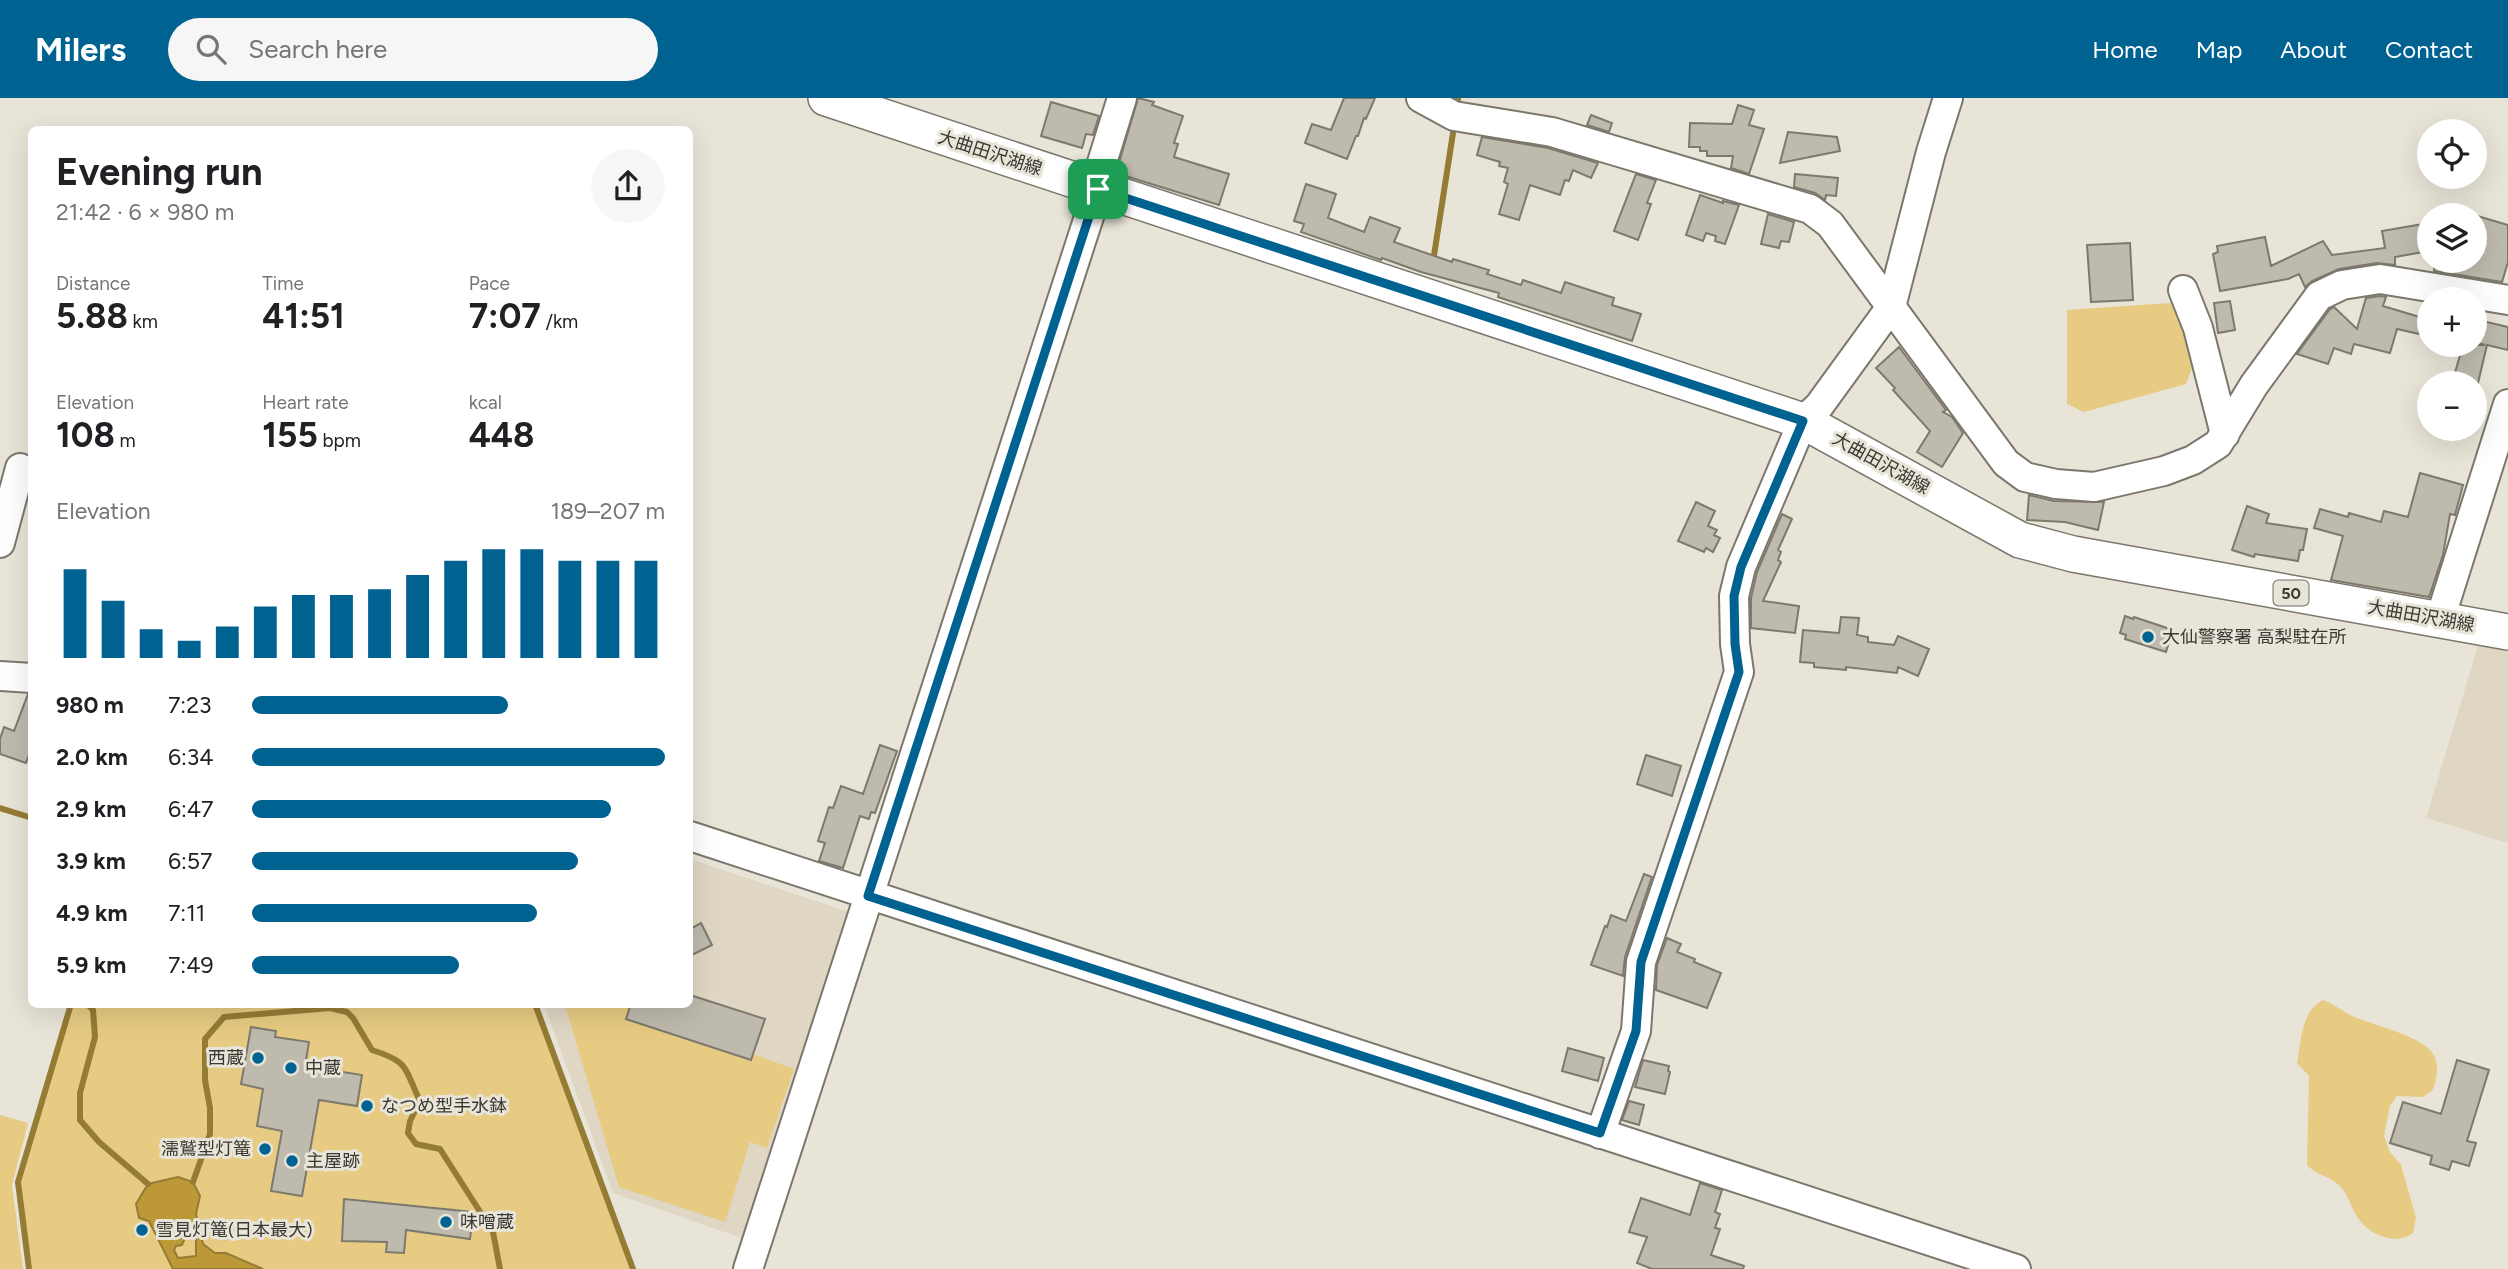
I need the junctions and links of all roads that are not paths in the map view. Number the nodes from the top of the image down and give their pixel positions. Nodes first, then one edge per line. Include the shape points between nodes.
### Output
1 (826, 98) edge
2 (1122, 98) edge
3 (1421, 98) edge
4 (1948, 98) edge
5 (1098, 189) junction
6 (2183, 290) dead end
7 (2508, 300) edge
8 (1891, 307) junction
9 (2508, 404) edge
10 (1803, 421) junction
11 (2225, 434) junction
12 (20, 468) dead end
13 (0, 543) edge
14 (2440, 620) junction
15 (2508, 632) edge
16 (0, 676) edge
17 (28, 678) edge
18 (693, 837) edge
19 (868, 896) junction
20 (1600, 1133) junction
21 (748, 1269) edge
22 (2016, 1269) edge

1 - 5 main road, 大曲田沢湖線 / 50
2 - 5 street
3 - 8 street via 1454,116 1552,132 1810,209 1830,224
4 - 8 street
5 - 10 main road, 大曲田沢湖線 / 50
5 - 19 street
6 - 11 street via 2198,328
7 - 11 street via 2380,279 2342,285 2319,296 2254,385
8 - 10 street
8 - 11 street via 2006,463 2025,477 2094,486 2164,471 2193,460
9 - 14 street
10 - 14 main road, 大曲田沢湖線 / 50 via 2020,540 2073,554
10 - 20 street via 1741,567 1734,596 1739,672 1641,962 1636,1031
12 - 13 street
14 - 15 main road, 大曲田沢湖線 / 50
16 - 17 street
18 - 19 street
19 - 20 street
19 - 21 street
20 - 22 street

